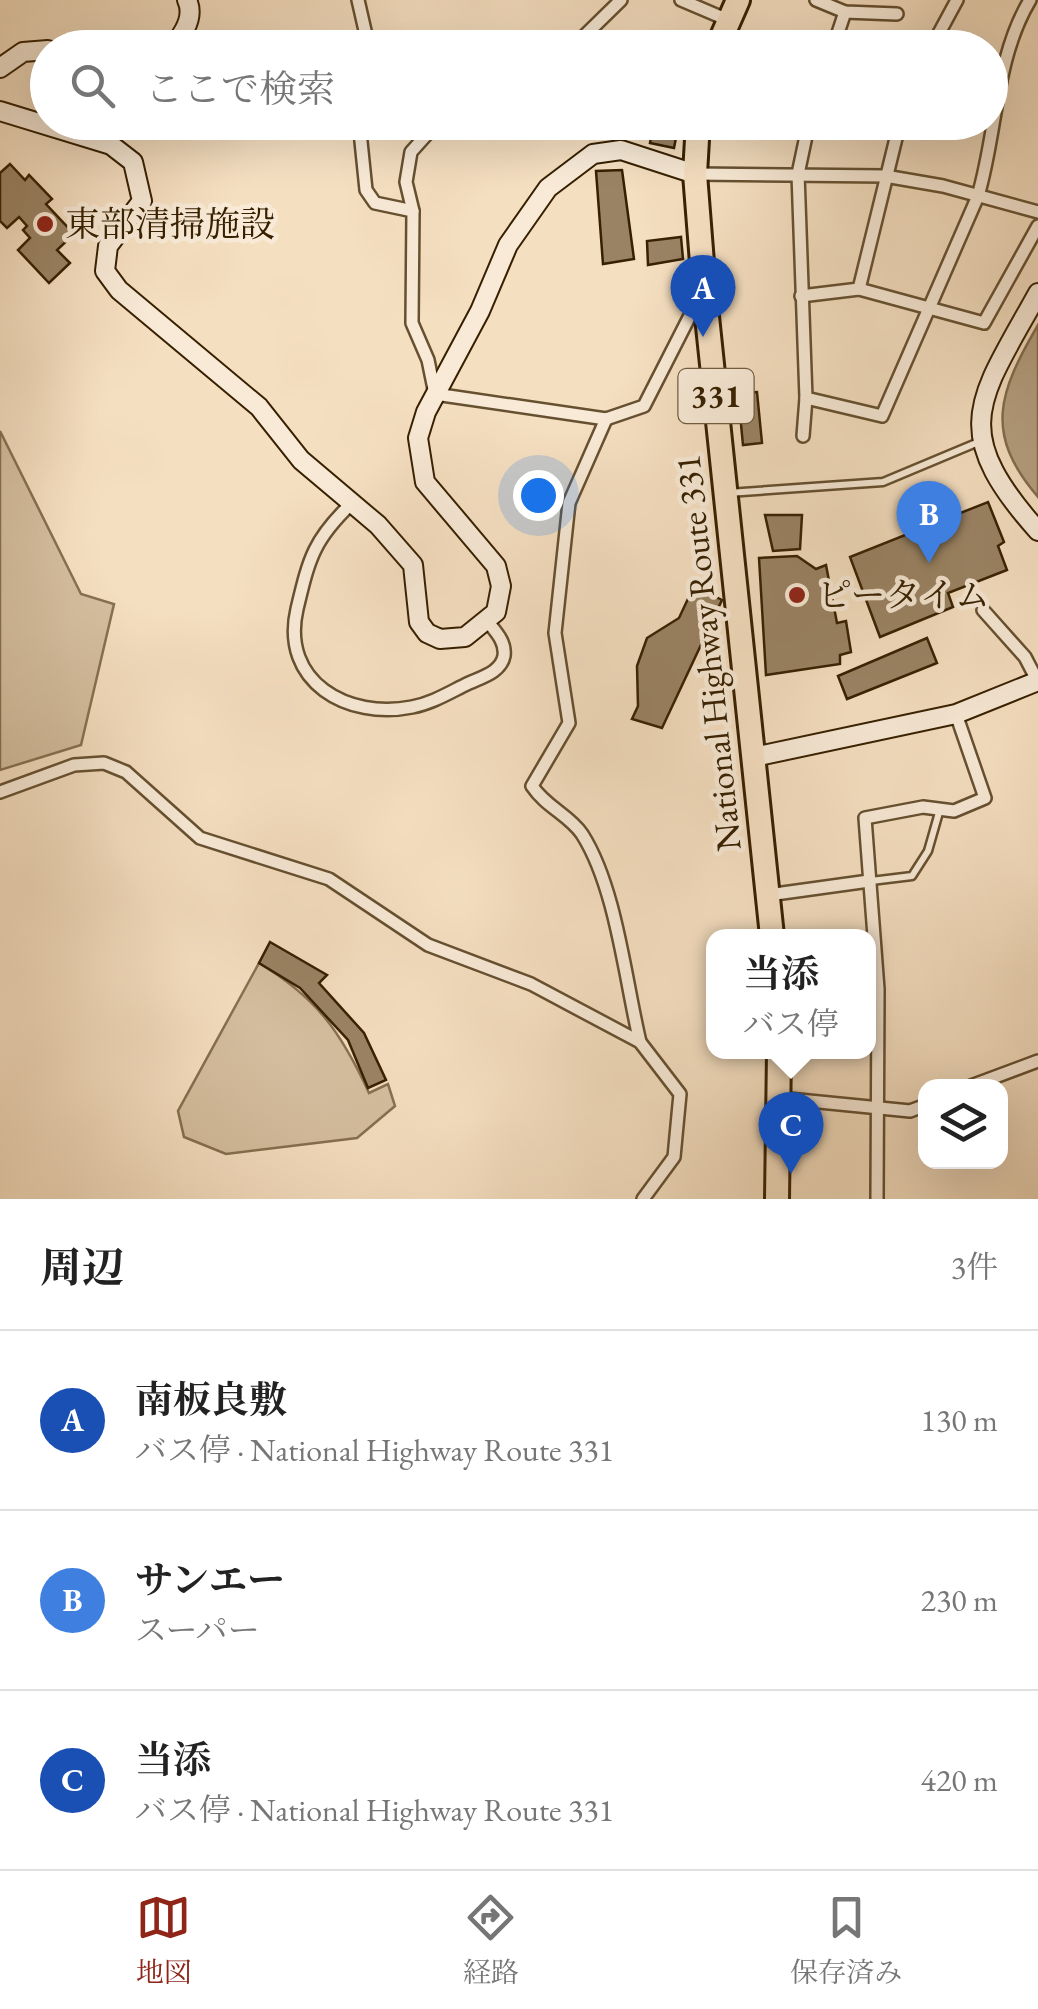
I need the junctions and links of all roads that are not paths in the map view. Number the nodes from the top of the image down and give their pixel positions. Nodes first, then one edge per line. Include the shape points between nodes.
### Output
1 (186, 0) edge
2 (358, 0) edge
3 (621, 0) edge
4 (682, 0) edge
5 (816, 0) edge
6 (957, 0) edge
7 (1030, 0) edge
8 (733, 10) edge
9 (845, 12) junction
10 (897, 14) dead end
11 (185, 30) edge
12 (365, 30) edge
13 (590, 30) edge
14 (838, 30) edge
15 (941, 30) edge
16 (30, 51) edge
17 (1008, 57) edge
18 (0, 68) edge
19 (0, 111) edge
20 (30, 120) edge
21 (92, 140) edge
22 (361, 140) edge
23 (422, 140) edge
24 (697, 140) edge
25 (806, 140) edge
26 (895, 140) edge
27 (992, 140) edge
28 (695, 174) junction
29 (798, 174) junction
30 (884, 176) junction
31 (978, 196) junction
32 (413, 211) junction
33 (1038, 212) edge
34 (1038, 226) edge
35 (704, 288) junction
36 (859, 289) junction
37 (1038, 293) edge
38 (801, 296) junction
39 (928, 310) junction
40 (435, 394) junction
41 (806, 398) junction
42 (606, 418) junction
43 (804, 436) dead end
44 (981, 442) junction
45 (727, 493) junction
46 (352, 503) junction
47 (1038, 531) edge
48 (983, 610) dead end
49 (488, 622) junction
50 (1038, 681) edge
51 (956, 714) junction
52 (754, 758) junction
53 (0, 792) edge
54 (940, 809) junction
55 (870, 881) junction
56 (768, 895) junction
57 (771, 929) edge
58 (874, 929) edge
59 (876, 962) edge
60 (640, 1042) junction
61 (779, 1059) edge
62 (1038, 1061) edge
63 (990, 1079) edge
64 (779, 1098) junction
65 (877, 1108) junction
66 (918, 1108) edge
67 (643, 1199) edge
68 (777, 1199) edge
69 (877, 1199) edge

1 - 11 street
2 - 12 street
3 - 13 street
4 - 8 street
5 - 9 street
6 - 15 street
7 - 17 street
9 - 10 street
9 - 14 street
16 - 18 street
19 - 20 street
21 - 46 street via 133,162 142,201 108,246 105,271 258,407 300,460
22 - 32 street via 366,190 376,203
23 - 32 street via 411,152 406,182
24 - 28 highway, National Highway Route 331 / 331
25 - 29 street
26 - 30 street
27 - 31 street
28 - 29 street
28 - 35 highway, National Highway Route 331 / 331
28 - 40 street via 622,150 594,154 559,178 513,234
29 - 30 street
29 - 38 street
30 - 31 street
30 - 36 street
31 - 33 street
31 - 39 street
32 - 40 street via 412,323
34 - 39 street via 984,323
35 - 42 street via 644,406
35 - 45 highway, National Highway Route 331 / 331
36 - 38 street
36 - 39 street
37 - 44 street via 986,389
38 - 41 street
39 - 41 street via 882,416
40 - 42 street
40 - 49 street via 418,438 420,470 433,496 496,566 499,600
41 - 43 street
42 - 60 street via 569,503 555,634 569,723 532,786 544,804 578,828 597,860
44 - 45 lane via 883,482
44 - 47 street via 997,482
45 - 52 highway, National Highway Route 331 / 331
46 - 49 street via 414,565 419,622 427,633 440,640 466,637
46 - 49 street via 312,550 296,618 301,663 320,690 357,706 432,702 498,668 502,640
48 - 50 street
50 - 51 street
51 - 52 street
51 - 54 street via 985,798 954,811
52 - 56 highway, National Highway Route 331 / 331
53 - 60 street via 74,765 104,763 126,772 200,838 329,879 428,945 532,984
54 - 55 lane via 928,852 912,876
54 - 55 street via 865,818
55 - 56 street
55 - 58 street
56 - 57 highway, National Highway Route 331 / 331
59 - 65 street
60 - 67 street via 680,1094 674,1156
61 - 64 highway
62 - 63 street
64 - 65 street
64 - 68 highway
65 - 66 street
65 - 69 street

